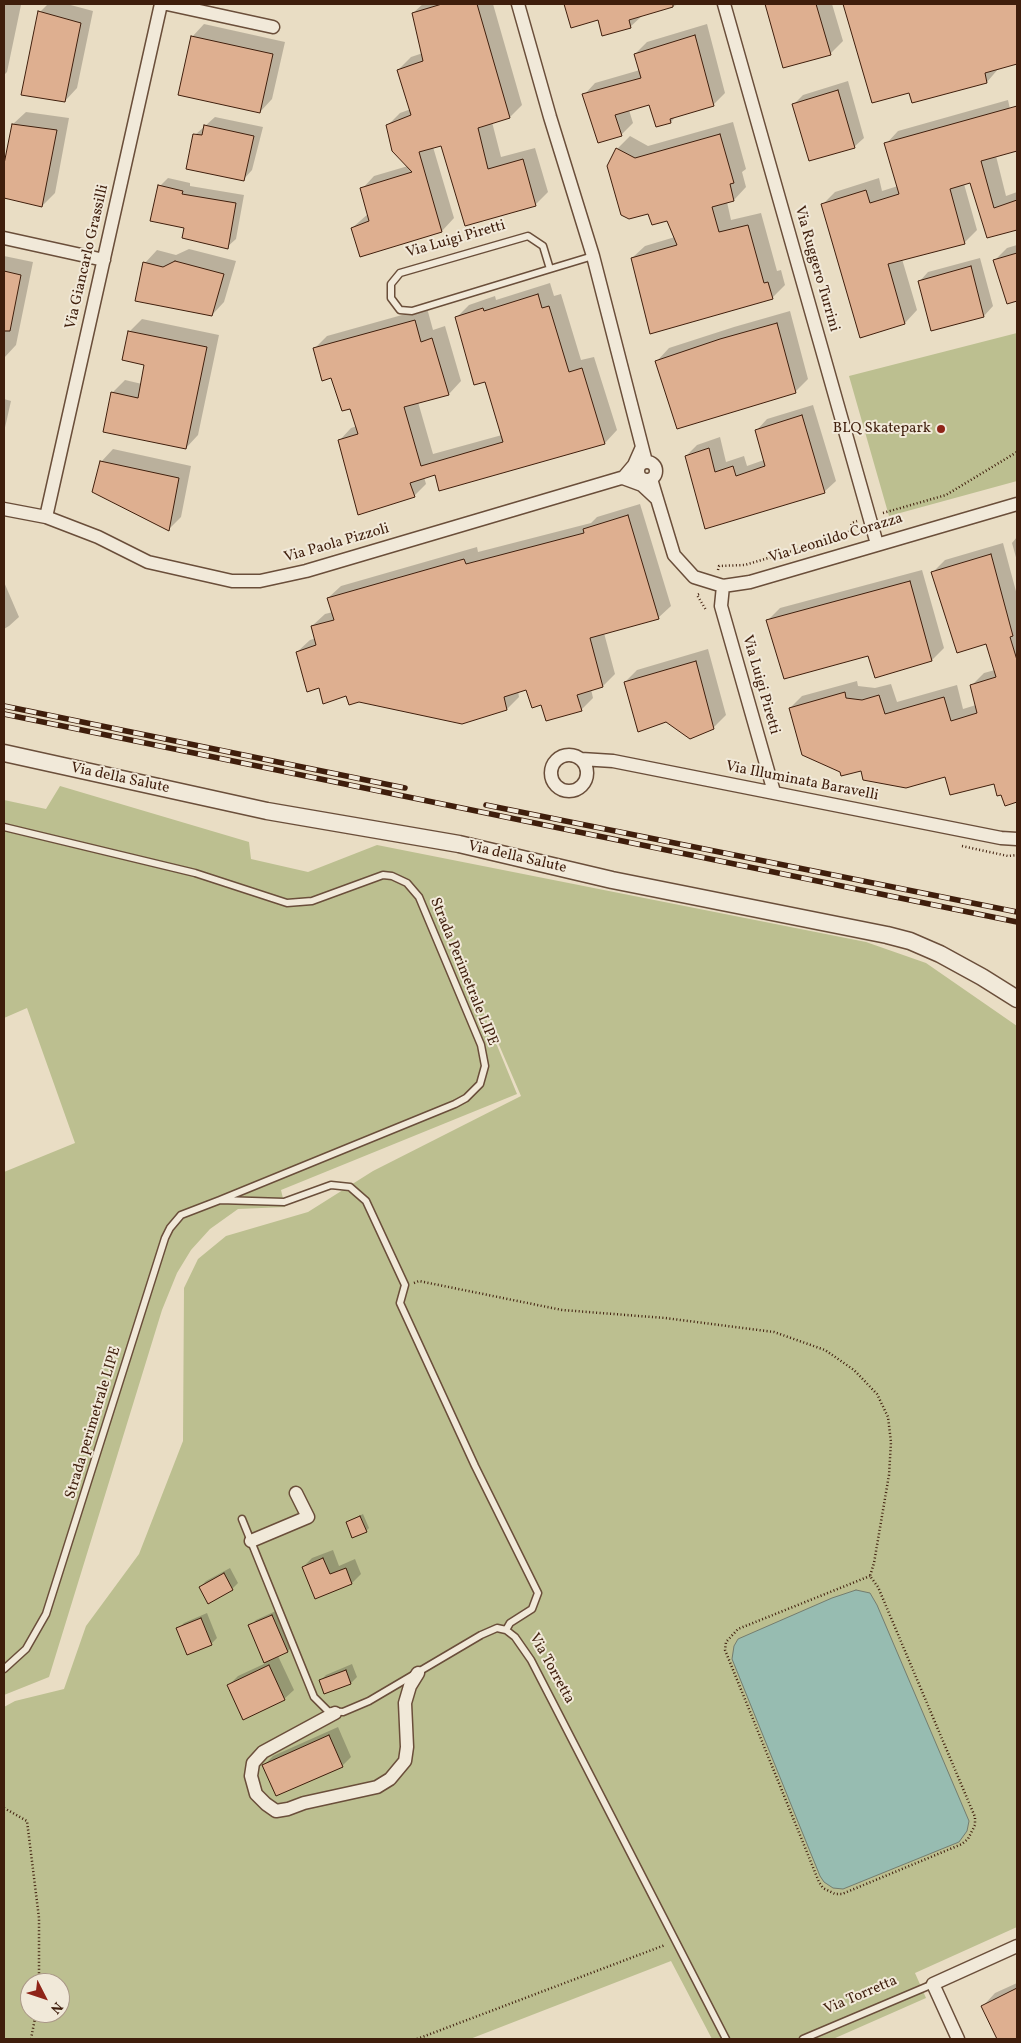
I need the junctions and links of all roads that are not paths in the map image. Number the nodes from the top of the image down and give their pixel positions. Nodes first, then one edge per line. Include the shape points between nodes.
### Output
1 (161, 4) edge
2 (167, 4) edge
3 (518, 4) edge
4 (724, 4) edge
5 (273, 27) dead end
6 (4, 238) edge
7 (593, 256) junction
8 (104, 260) junction
9 (550, 269) junction
10 (642, 447) junction
11 (646, 462) junction
12 (638, 473) junction
13 (623, 478) junction
14 (651, 479) junction
15 (658, 501) junction
16 (1017, 504) edge
17 (4, 509) edge
18 (46, 517) junction
19 (877, 544) junction
20 (723, 586) junction
21 (4, 753) edge
22 (581, 759) dead end
23 (774, 792) junction
24 (4, 827) edge
25 (1017, 838) edge
26 (1017, 999) edge
27 (220, 1200) junction
28 (296, 1493) dead end
29 (242, 1519) dead end
30 (250, 1541) junction
31 (506, 1630) junction
32 (4, 1669) edge
33 (418, 1673) junction
34 (336, 1713) junction
35 (1017, 1946) edge
36 (934, 1984) junction
37 (726, 2039) edge
38 (803, 2039) edge
39 (958, 2039) edge

1 - 8 street, Via Giancarlo Grassilli
2 - 5 street
3 - 7 street
4 - 19 street, Via Ruggero Turrini
6 - 8 street
7 - 9 lane, Via Luigi Piretti
7 - 10 street
8 - 18 street, Via Giancarlo Grassilli
9 - 9 lane, Via Luigi Piretti via 543,246 528,236 400,273 391,284 391,298 400,310 412,311
10 - 11 street
10 - 13 street via 634,465
11 - 12 street via 639,466
11 - 14 street via 656,468
12 - 13 street, Via Paola Pizzoli
12 - 14 street via 642,479
13 - 15 street via 642,485
13 - 18 street, Via Paola Pizzoli via 306,571 260,581 232,580 148,562
14 - 15 street
15 - 20 street, Via Leonildo Corazza via 674,555 694,577
16 - 19 street, Via Leonildo Corazza
17 - 18 street, Via Paola Pizzoli
19 - 20 street, Via Leonildo Corazza via 750,582
20 - 23 street, Via Luigi Piretti via 720,606
21 - 26 street, Via della Salute via 267,811 459,844 612,880 888,935 940,954
22 - 23 street, Via Illuminata Baravelli via 613,761
23 - 25 street, Via Illuminata Baravelli via 1001,838
24 - 27 lane, Strada Perimetrale LIPE via 202,875 287,903 312,902 383,875 407,883 419,897 481,1045 485,1066 480,1084 455,1104
27 - 31 lane via 284,1202 331,1185 350,1187 366,1201 405,1286 400,1303 538,1594 532,1609 510,1623
27 - 32 lane, Strada perimetrale LIPE via 175,1220 165,1238 46,1614 35,1637
28 - 30 street via 308,1517
29 - 30 lane
30 - 34 lane via 314,1697 320,1705
31 - 33 lane, Via Torretta via 497,1628 481,1635
31 - 37 lane, Via Torretta via 516,1637 531,1660
33 - 34 lane, Via Torretta via 369,1701
33 - 34 street via 410,1686 406,1703 408,1747 405,1761 390,1779 376,1787 276,1811 256,1794 251,1776 253,1763 263,1752
35 - 36 street, Via Torretta
36 - 38 lane, Via Torretta
36 - 39 street

